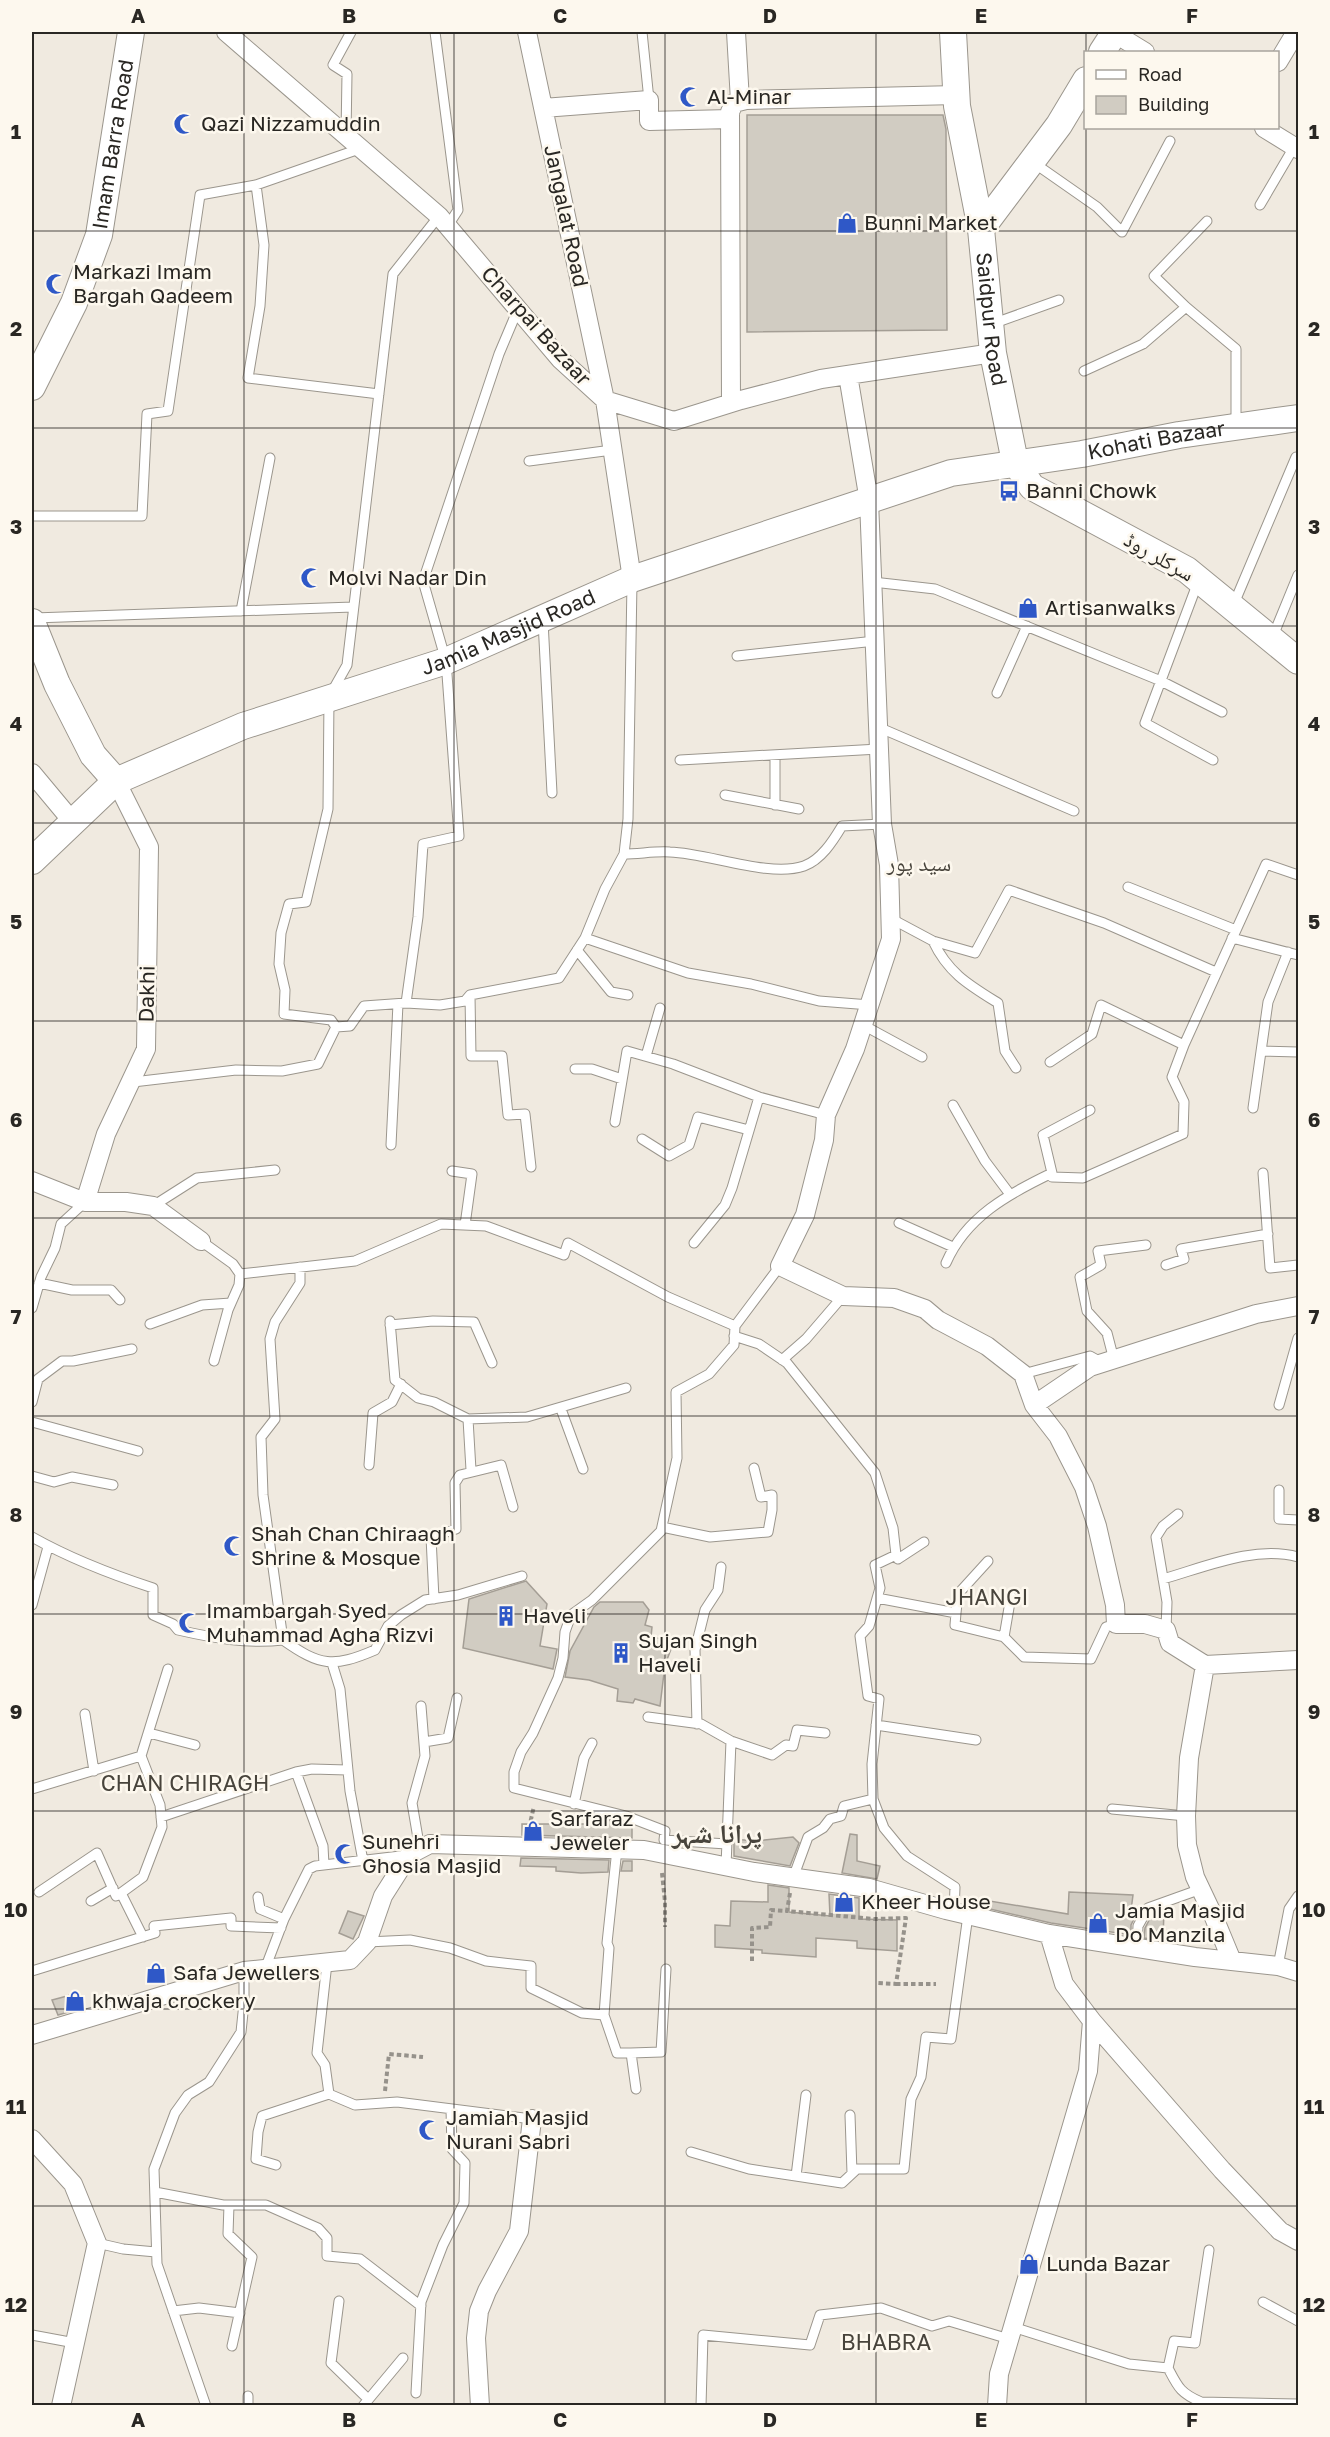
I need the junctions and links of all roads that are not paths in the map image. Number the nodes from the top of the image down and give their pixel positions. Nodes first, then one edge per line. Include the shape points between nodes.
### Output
1 (131, 32) edge
2 (226, 32) edge
3 (351, 32) edge
4 (435, 32) edge
5 (527, 32) edge
6 (642, 32) edge
7 (736, 32) edge
8 (952, 32) edge
9 (1296, 32) edge
10 (1110, 39) edge
11 (1142, 51) edge
12 (1279, 60) edge
13 (1084, 83) edge
14 (649, 100) junction
15 (740, 101) junction
16 (957, 101) junction
17 (543, 108) junction
18 (730, 119) junction
19 (1266, 129) edge
20 (346, 135) junction
21 (1170, 141) dead end
22 (362, 148) junction
23 (1296, 148) edge
24 (1032, 161) junction
25 (256, 185) junction
26 (1260, 205) dead end
27 (1207, 221) dead end
28 (443, 222) junction
29 (981, 229) junction
30 (1059, 300) dead end
31 (1186, 307) junction
32 (518, 309) junction
33 (990, 325) junction
34 (993, 352) junction
35 (1084, 371) dead end
36 (848, 375) junction
37 (32, 387) edge
38 (379, 394) junction
39 (605, 400) junction
40 (736, 401) junction
41 (1299, 418) edge
42 (1236, 427) junction
43 (612, 450) junction
44 (1296, 456) dead end
45 (270, 459) dead end
46 (529, 461) dead end
47 (1015, 462) junction
48 (869, 501) junction
49 (32, 516) edge
50 (1299, 575) edge
51 (632, 579) junction
52 (1199, 579) junction
53 (873, 582) junction
54 (353, 607) junction
55 (1233, 607) junction
56 (242, 611) junction
57 (543, 618) junction
58 (32, 620) edge
59 (1027, 626) junction
60 (1272, 639) junction
61 (875, 640) junction
62 (737, 656) dead end
63 (1299, 660) edge
64 (446, 661) junction
65 (1161, 681) junction
66 (997, 693) dead end
67 (329, 697) junction
68 (1222, 712) dead end
69 (878, 727) junction
70 (879, 749) junction
71 (775, 755) junction
72 (680, 760) dead end
73 (1213, 760) dead end
74 (32, 772) edge
75 (116, 781) junction
76 (552, 793) dead end
77 (725, 795) dead end
78 (776, 805) junction
79 (799, 809) dead end
80 (1074, 811) dead end
81 (72, 821) junction
82 (882, 824) junction
83 (624, 854) junction
84 (32, 861) edge
85 (1299, 875) edge
86 (1128, 887) dead end
87 (890, 918) junction
88 (1234, 934) junction
89 (585, 938) junction
90 (933, 941) junction
91 (577, 950) junction
92 (1288, 952) junction
93 (1299, 955) edge
94 (1216, 972) junction
95 (470, 994) junction
96 (628, 995) dead end
97 (402, 1003) junction
98 (870, 1005) junction
99 (660, 1008) dead end
100 (863, 1025) junction
101 (336, 1028) junction
102 (1184, 1045) junction
103 (1262, 1051) junction
104 (1299, 1052) edge
105 (646, 1056) junction
106 (922, 1057) dead end
107 (1050, 1062) dead end
108 (1016, 1068) dead end
109 (575, 1069) dead end
110 (622, 1079) junction
111 (132, 1082) junction
112 (759, 1097) junction
113 (953, 1106) dead end
114 (1253, 1108) dead end
115 (1090, 1110) dead end
116 (825, 1115) junction
117 (615, 1122) dead end
118 (749, 1130) junction
119 (642, 1139) dead end
120 (392, 1145) dead end
121 (531, 1167) dead end
122 (275, 1170) dead end
123 (452, 1171) dead end
124 (1052, 1173) junction
125 (1263, 1173) dead end
126 (32, 1181) edge
127 (1009, 1194) junction
128 (85, 1202) junction
129 (153, 1206) junction
130 (899, 1223) dead end
131 (465, 1225) junction
132 (1268, 1234) junction
133 (201, 1241) joint
134 (694, 1243) dead end
135 (1146, 1245) dead end
136 (953, 1247) junction
137 (946, 1263) dead end
138 (1299, 1264) edge
139 (1166, 1265) dead end
140 (780, 1266) junction
141 (300, 1267) junction
142 (240, 1274) junction
143 (39, 1283) junction
144 (843, 1296) junction
145 (120, 1300) dead end
146 (231, 1303) junction
147 (1299, 1306) edge
148 (32, 1308) edge
149 (150, 1324) dead end
150 (735, 1326) junction
151 (734, 1336) junction
152 (1299, 1338) edge
153 (132, 1349) dead end
154 (214, 1360) dead end
155 (782, 1360) junction
156 (1109, 1361) junction
157 (492, 1363) dead end
158 (1023, 1374) junction
159 (401, 1384) junction
160 (626, 1388) dead end
161 (32, 1402) edge
162 (1034, 1405) junction
163 (1279, 1405) dead end
164 (561, 1409) junction
165 (468, 1419) junction
166 (32, 1422) edge
167 (138, 1451) dead end
168 (369, 1464) dead end
169 (754, 1468) dead end
170 (583, 1469) dead end
171 (471, 1470) junction
172 (32, 1476) edge
173 (113, 1485) dead end
174 (1279, 1490) dead end
175 (513, 1507) dead end
176 (1178, 1514) dead end
177 (1299, 1520) edge
178 (662, 1527) junction
179 (32, 1537) edge
180 (924, 1542) dead end
181 (48, 1546) junction
182 (896, 1554) junction
183 (1299, 1557) edge
184 (988, 1562) dead end
185 (721, 1567) dead end
186 (522, 1576) dead end
187 (1163, 1579) junction
188 (1011, 1596) dead end
189 (878, 1598) junction
190 (434, 1599) junction
191 (32, 1605) edge
192 (956, 1613) junction
193 (1116, 1624) junction
194 (1166, 1630) junction
195 (1004, 1637) junction
196 (283, 1640) junction
197 (1299, 1660) edge
198 (332, 1664) junction
199 (1204, 1665) junction
200 (168, 1669) dead end
201 (457, 1698) dead end
202 (421, 1706) dead end
203 (85, 1714) dead end
204 (648, 1717) dead end
205 (697, 1724) junction
206 (876, 1725) junction
207 (149, 1732) junction
208 (825, 1733) dead end
209 (731, 1740) junction
210 (976, 1740) dead end
211 (424, 1742) junction
212 (592, 1743) dead end
213 (195, 1746) dead end
214 (141, 1756) junction
215 (347, 1770) junction
216 (94, 1771) junction
217 (296, 1772) junction
218 (32, 1789) edge
219 (873, 1799) junction
220 (574, 1804) junction
221 (1112, 1809) dead end
222 (161, 1816) junction
223 (1186, 1816) junction
224 (727, 1844) junction
225 (617, 1849) junction
226 (414, 1852) junction
227 (363, 1861) junction
228 (324, 1865) junction
229 (726, 1866) junction
230 (793, 1878) junction
231 (1201, 1889) junction
232 (117, 1890) junction
233 (39, 1892) dead end
234 (1299, 1896) edge
235 (258, 1897) dead end
236 (91, 1901) dead end
237 (961, 1913) junction
238 (282, 1924) junction
239 (1049, 1934) junction
240 (143, 1937) junction
241 (367, 1942) junction
242 (1137, 1948) junction
243 (1232, 1961) junction
244 (327, 1963) junction
245 (1278, 1966) junction
246 (265, 1969) junction
247 (666, 1969) dead end
248 (32, 1971) edge
249 (244, 1971) junction
250 (1299, 1972) edge
251 (604, 2015) junction
252 (1092, 2022) junction
253 (32, 2036) edge
254 (631, 2053) junction
255 (636, 2089) dead end
256 (329, 2094) junction
257 (806, 2095) dead end
258 (451, 2109) junction
259 (850, 2115) dead end
260 (532, 2119) joint
261 (32, 2139) edge
262 (691, 2152) dead end
263 (276, 2165) dead end
264 (852, 2173) junction
265 (796, 2176) junction
266 (155, 2192) junction
267 (229, 2205) junction
268 (1299, 2241) edge
269 (97, 2243) junction
270 (1209, 2250) dead end
271 (156, 2252) junction
272 (339, 2301) dead end
273 (1263, 2302) dead end
274 (421, 2306) junction
275 (173, 2312) junction
276 (240, 2313) junction
277 (1299, 2321) edge
278 (1011, 2333) junction
279 (32, 2335) edge
280 (75, 2343) junction
281 (232, 2346) dead end
282 (403, 2358) dead end
283 (1168, 2368) junction
284 (417, 2393) dead end
285 (365, 2402) edge
286 (1294, 2404) edge
287 (60, 2406) edge
288 (206, 2406) edge
289 (480, 2406) edge
290 (701, 2406) edge
291 (997, 2406) edge

1 - 37 street, Imam Barra Road via 99,235 74,303
2 - 20 street, Charpai Bazaar
3 - 20 lane via 333,65 347,74
4 - 28 lane via 458,210
5 - 17 street, Jangalat Road
6 - 14 lane
7 - 15 street
8 - 16 street, Saidpur Road
9 - 12 street
10 - 11 street
13 - 24 street
14 - 17 street
14 - 18 street via 649,121
15 - 16 street
15 - 18 street via 734,104
16 - 29 street, Saidpur Road
16 - 40 street via 740,110
17 - 39 street, Jangalat Road
18 - 40 street
19 - 23 street
20 - 22 street, Charpai Bazaar
21 - 24 lane via 1122,232 1097,207
22 - 25 lane
22 - 28 street, Charpai Bazaar
23 - 26 lane
24 - 29 street
25 - 38 lane via 264,245 260,306 248,378
25 - 49 lane via 200,195 168,411 147,414 142,516
27 - 31 lane via 1154,276
28 - 32 street, Charpai Bazaar
28 - 38 lane via 393,273
29 - 33 street, Saidpur Road
30 - 33 lane
31 - 35 lane via 1143,344
31 - 42 lane via 1236,349
32 - 39 street, Charpai Bazaar via 560,359
32 - 64 lane via 499,354 423,581
33 - 34 street, Saidpur Road
34 - 36 street, Charpai Bazaar
34 - 47 street, Saidpur Road
36 - 40 street, Charpai Bazaar
36 - 48 street
38 - 54 lane
39 - 40 street, Charpai Bazaar via 674,421
39 - 43 street, Jangalat Road
41 - 42 street, Kohati Bazaar
42 - 47 street, Kohati Bazaar
43 - 46 lane
43 - 51 street, Jangalat Road
44 - 55 lane
45 - 56 lane
47 - 48 street, Jamia Masjid Road via 951,473
47 - 52 street, سرکلر روڈ via 1032,487
48 - 51 street, Jamia Masjid Road
48 - 53 street
50 - 60 lane
51 - 57 street, Jamia Masjid Road
51 - 83 lane
52 - 55 street, سرکلر روڈ
52 - 65 lane
53 - 59 lane via 935,589
53 - 61 street
54 - 56 lane
54 - 67 lane via 347,665
55 - 60 street, سرکلر روڈ
56 - 58 lane
57 - 64 street, Jamia Masjid Road
57 - 76 lane
58 - 75 street via 57,684 93,755
59 - 65 lane
59 - 66 lane
60 - 63 street, سرکلر روڈ
61 - 62 lane
61 - 69 street
64 - 67 street, Jamia Masjid Road
64 - 97 lane via 459,836 423,844 418,917
65 - 68 lane
65 - 73 lane via 1145,723
67 - 75 street, Jamia Masjid Road via 243,726
67 - 101 lane via 328,809 306,902 289,904 281,933 279,964 285,1014 331,1020
69 - 70 street
69 - 80 lane
70 - 71 lane
70 - 82 street
71 - 72 lane
71 - 78 lane
74 - 81 street
75 - 81 street, Jamia Masjid Road
75 - 111 street, Dakhi via 149,847 146,1049
77 - 78 lane
78 - 79 lane
81 - 84 street, Jamia Masjid Road
82 - 83 lane via 842,826 819,856 804,866 773,869 671,852
82 - 87 street via 889,865
83 - 89 lane
85 - 88 lane via 1266,864
86 - 88 lane
87 - 90 lane
87 - 98 street via 891,939
88 - 92 lane
88 - 94 lane
89 - 91 lane
89 - 98 lane via 688,973 819,1001
90 - 94 lane via 975,953 1009,890 1104,923
90 - 108 lane via 942,961 969,985 998,1002 1005,1051
91 - 95 lane via 559,978
91 - 96 lane via 611,992
92 - 93 lane
92 - 103 lane via 1268,1002
94 - 102 lane
95 - 97 lane via 465,1001 440,1005
95 - 121 lane via 471,1056 501,1056 508,1115 525,1114
97 - 101 lane via 364,1006 350,1026
97 - 120 lane
98 - 100 street
99 - 105 lane
100 - 106 lane
100 - 116 street
101 - 111 lane via 318,1064 282,1071 236,1070
102 - 107 lane via 1101,1005 1092,1034
102 - 124 lane via 1172,1077 1184,1102 1183,1134 1083,1178 1052,1177
103 - 104 lane
103 - 114 lane
105 - 110 lane via 627,1051
105 - 112 lane
109 - 110 lane via 592,1069
110 - 117 lane
111 - 128 street, Dakhi via 106,1134
112 - 116 lane
112 - 118 lane
113 - 127 lane
115 - 124 lane via 1043,1135
116 - 140 street via 824,1140 805,1215
118 - 119 lane via 698,1118 689,1145 669,1156
118 - 134 lane via 725,1205
122 - 129 lane via 197,1178
123 - 131 lane via 471,1174
124 - 127 lane
125 - 132 lane
126 - 128 street
127 - 136 lane via 974,1222
128 - 129 street
128 - 143 lane via 61,1224
129 - 133 street
130 - 136 lane
131 - 141 lane via 441,1224 355,1261
131 - 150 lane via 486,1226 564,1255 568,1243 668,1297
132 - 138 lane via 1270,1268
132 - 139 lane via 1181,1249 1184,1259
133 - 142 lane via 233,1264
135 - 156 lane via 1098,1251 1101,1264 1080,1276 1087,1311 1107,1333
136 - 137 lane
140 - 144 street
140 - 150 lane
141 - 142 lane
141 - 196 lane via 300,1283 275,1322 270,1339 275,1419 261,1437 262,1495
142 - 146 lane via 240,1286
143 - 145 lane via 72,1290 111,1290
143 - 148 lane
144 - 155 lane
144 - 158 street via 894,1298 925,1309 987,1346
146 - 149 lane via 202,1305
146 - 154 lane
147 - 156 street via 1256,1314
150 - 151 lane
151 - 155 lane via 759,1344
151 - 178 lane via 734,1345 709,1374 676,1392 677,1458
152 - 163 lane
153 - 161 lane via 63,1361 38,1379
155 - 182 lane via 875,1473 893,1528
156 - 158 lane via 1090,1356
156 - 162 street via 1090,1367
157 - 159 lane via 474,1322 390,1323 395,1380
158 - 162 street
159 - 165 lane via 418,1398
159 - 168 lane via 392,1402 373,1413
160 - 164 lane
162 - 193 street via 1058,1436 1084,1487 1104,1554
164 - 165 lane via 527,1417
164 - 170 lane
165 - 171 lane
166 - 167 lane
169 - 178 lane via 761,1497 772,1495 768,1532 710,1537
171 - 175 lane via 501,1465
171 - 190 lane via 460,1475 455,1483 456,1529 431,1537
172 - 173 lane via 54,1482 72,1477
174 - 177 lane via 1279,1519
176 - 187 lane via 1162,1526 1156,1537
178 - 220 lane via 592,1600 571,1615 558,1678 514,1772 514,1788
179 - 181 lane
180 - 182 lane via 898,1558
181 - 191 lane
181 - 196 lane via 153,1588 153,1615 177,1630 214,1638
182 - 189 lane via 875,1565
183 - 187 lane via 1255,1555
184 - 192 lane via 958,1594
185 - 205 lane via 718,1590 705,1610 695,1650
186 - 190 lane
187 - 194 lane
188 - 195 lane
189 - 192 lane
189 - 206 lane via 860,1636 868,1696 879,1699
190 - 198 lane via 425,1600 388,1626 375,1650
192 - 195 lane via 955,1625
193 - 194 street via 1145,1624
193 - 195 lane via 1106,1627 1091,1659 1024,1658
194 - 199 street via 1170,1643
196 - 198 lane via 306,1656
197 - 199 street
198 - 215 lane via 340,1689
199 - 223 street via 1189,1758
200 - 207 lane
201 - 211 lane via 448,1738
202 - 211 lane
203 - 216 lane
204 - 205 lane
205 - 209 lane
206 - 210 lane
206 - 219 lane
207 - 213 lane
207 - 214 lane
208 - 209 lane via 797,1730 793,1746 786,1745 772,1755
209 - 224 lane
211 - 226 lane via 425,1756 412,1803
212 - 220 lane via 584,1758
214 - 216 lane
214 - 222 lane
215 - 217 lane
215 - 227 lane
216 - 218 lane
217 - 222 lane
217 - 228 lane via 323,1846
219 - 230 lane via 844,1806 841,1816 830,1819 808,1837
219 - 237 lane via 884,1828 907,1856 955,1887
220 - 224 lane via 626,1816 665,1831 663,1840
221 - 223 lane
222 - 232 lane via 162,1827 143,1877
223 - 231 street via 1187,1845
224 - 229 lane
225 - 226 street via 430,1844
225 - 229 street via 644,1850
225 - 251 lane
226 - 227 lane
226 - 241 street via 383,1896
227 - 228 lane
228 - 238 lane via 305,1874
229 - 230 street
230 - 237 street via 869,1888
231 - 242 lane via 1148,1908 1138,1926
231 - 243 street
232 - 233 lane via 97,1853
232 - 236 lane
232 - 240 lane
234 - 245 lane via 1289,1909
235 - 238 lane via 260,1909
237 - 239 street
237 - 264 lane via 951,2039 926,2037 921,2077 911,2098 904,2169 857,2169
238 - 240 lane via 231,1926 231,1918 154,1926 155,1933
238 - 246 lane
239 - 242 street
239 - 252 street via 1064,1984
240 - 248 lane
241 - 244 street via 350,1960
241 - 251 lane via 410,1940 486,1961 531,1966 531,1988 582,2013
242 - 243 street
243 - 245 street
244 - 246 street
244 - 256 lane via 317,2053 324,2065
245 - 250 street
246 - 249 street
247 - 254 lane via 661,2052
249 - 253 street
249 - 266 lane via 241,2032 209,2082 188,2095 175,2114 154,2169
251 - 254 lane via 617,2053
252 - 268 street via 1222,2170 1280,2231
252 - 278 street via 1088,2071
254 - 255 lane
256 - 258 lane via 355,2105 397,2102
256 - 263 lane via 262,2116 256,2159
257 - 265 lane
258 - 260 lane
258 - 274 lane via 452,2149 465,2163 464,2203 443,2245
259 - 264 lane
260 - 289 street via 519,2231 479,2311 476,2338
261 - 269 street via 73,2184
262 - 265 lane via 748,2169
264 - 265 lane via 842,2182
266 - 267 lane
266 - 271 lane
267 - 274 lane via 266,2205 318,2228 327,2238 327,2256 360,2259
267 - 276 lane via 228,2234 252,2257
269 - 271 lane
269 - 280 street
270 - 283 lane via 1195,2343 1174,2341
271 - 275 lane
272 - 285 lane via 331,2363
273 - 277 lane
274 - 284 lane
275 - 276 lane via 199,2308
275 - 288 lane
276 - 281 lane
278 - 283 lane via 1129,2364
278 - 290 lane via 949,2321 932,2326 881,2308 820,2315 810,2345 703,2335
278 - 291 street via 999,2374
279 - 280 lane
280 - 287 street
282 - 285 lane
283 - 286 lane via 1179,2390 1201,2402

